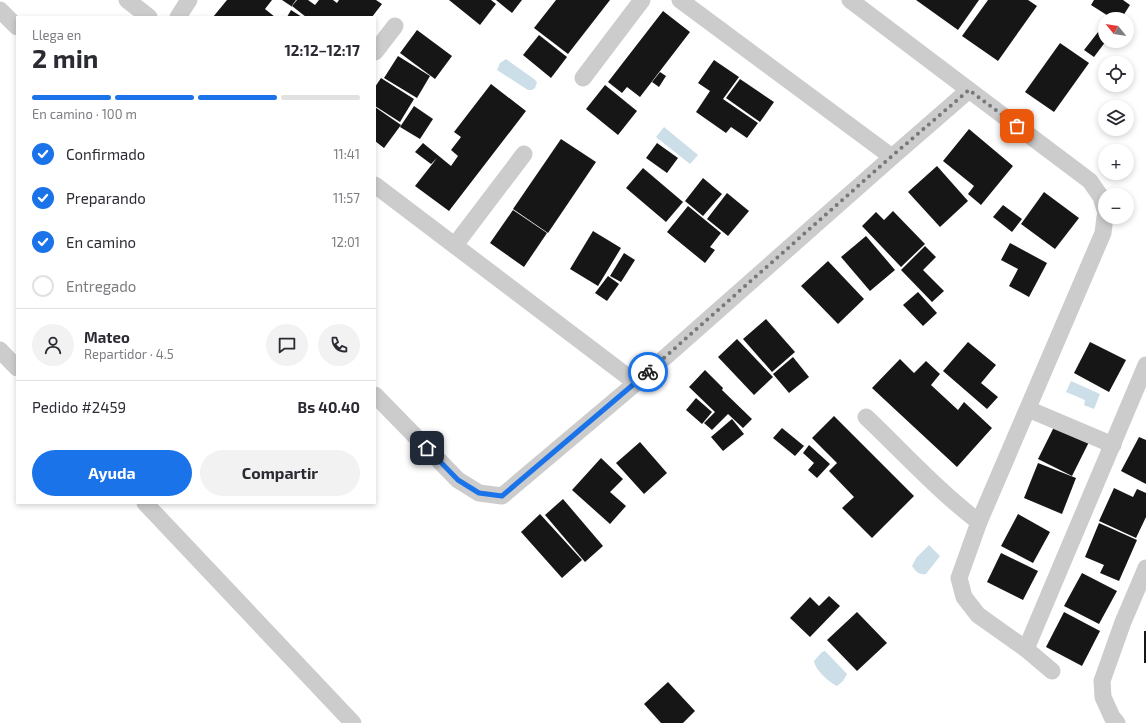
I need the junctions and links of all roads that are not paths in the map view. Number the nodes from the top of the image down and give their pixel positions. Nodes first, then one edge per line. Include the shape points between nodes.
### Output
1 (127, 0) edge
2 (190, 0) edge
3 (642, 0) edge
4 (680, 0) edge
5 (850, 0) edge
6 (0, 10) edge
7 (148, 16) edge
8 (179, 16) edge
9 (16, 26) edge
10 (394, 26) dead end
11 (376, 51) edge
12 (583, 78) dead end
13 (969, 90) junction
14 (524, 154) dead end
15 (892, 156) junction
16 (376, 186) edge
17 (1098, 192) edge
18 (1104, 224) edge
19 (455, 245) junction
20 (0, 350) edge
21 (1146, 365) edge
22 (16, 367) edge
23 (636, 383) junction
24 (376, 396) edge
25 (1028, 409) junction
26 (866, 417) dead end
27 (1113, 445) junction
28 (146, 504) edge
29 (979, 522) junction
30 (1146, 568) edge
31 (1026, 649) junction
32 (1052, 672) dead end
33 (353, 723) edge
34 (1117, 723) edge

1 - 7 street
2 - 8 street
3 - 12 street
4 - 15 street
5 - 13 street
6 - 9 street
10 - 11 street
13 - 15 street
13 - 17 street via 1090,181
14 - 19 street
15 - 23 street
16 - 19 street
18 - 25 street via 1103,233
19 - 23 street
20 - 22 street
21 - 27 street
23 - 24 street via 502,496 479,493 458,480
25 - 27 street
25 - 29 street
26 - 29 street via 938,487
27 - 31 street
28 - 33 street
29 - 31 street via 959,578 964,598 978,615
30 - 34 street via 1102,681 1103,697
31 - 32 street

